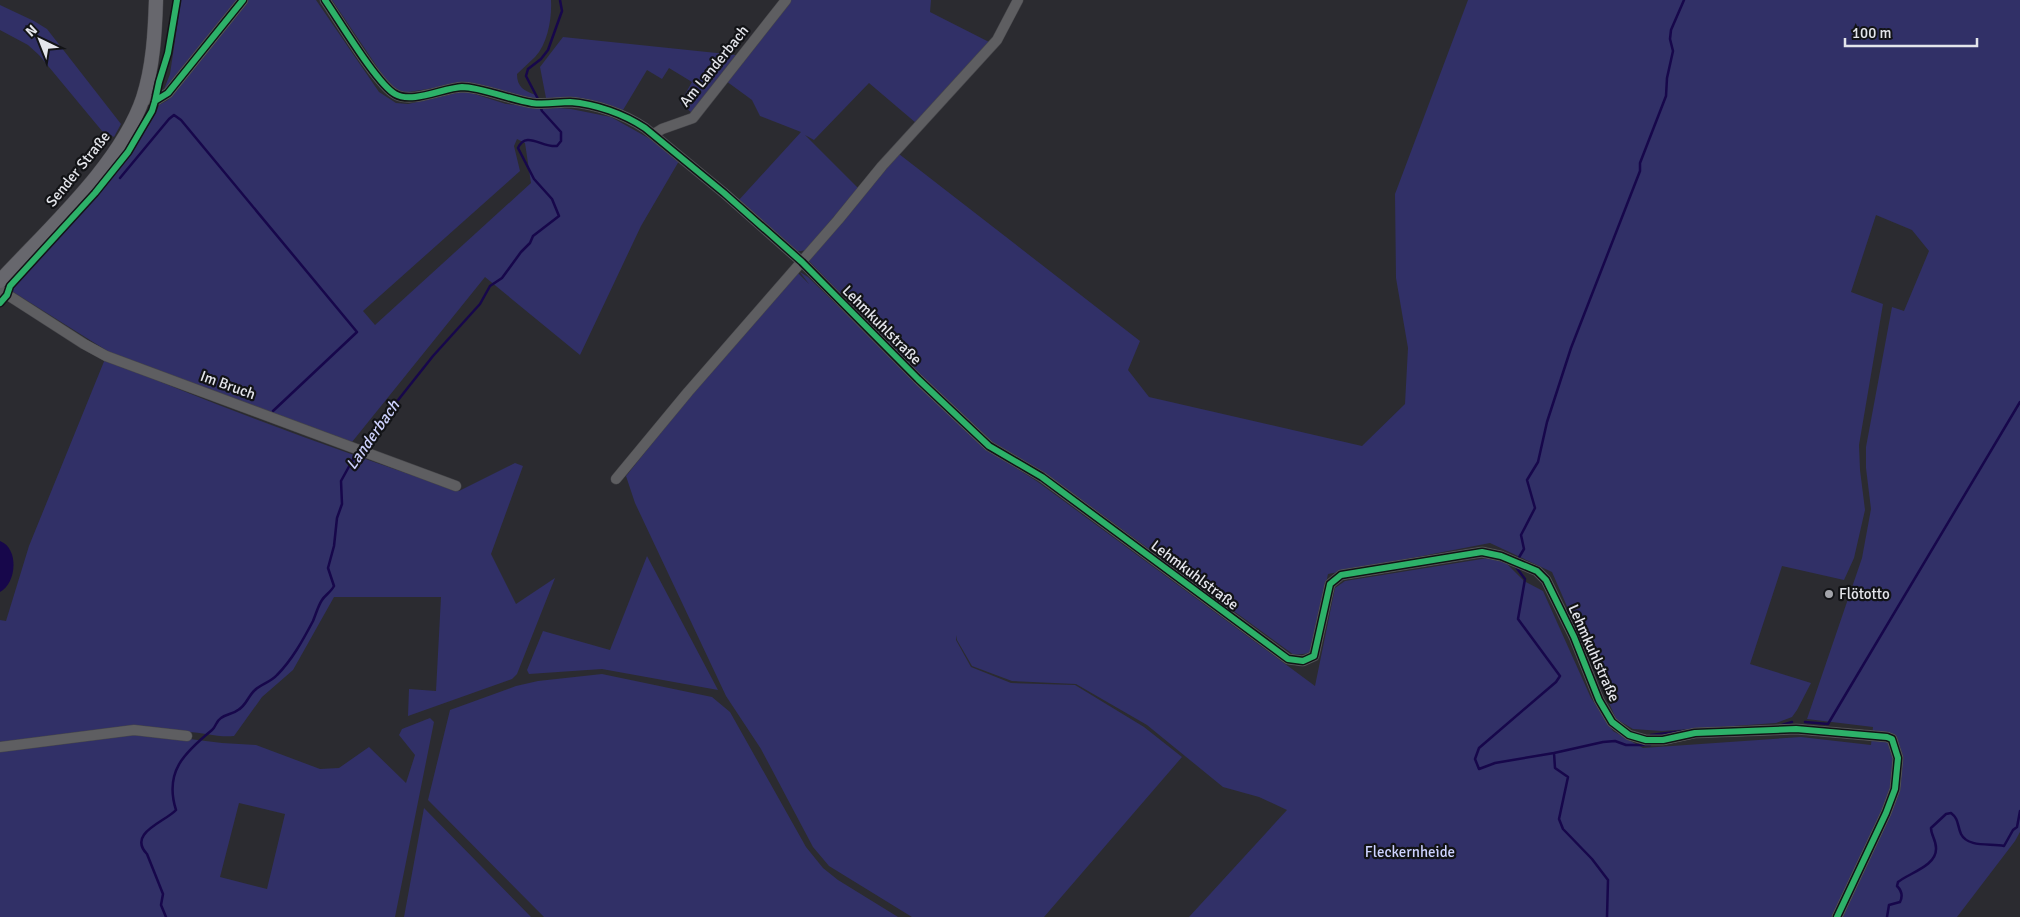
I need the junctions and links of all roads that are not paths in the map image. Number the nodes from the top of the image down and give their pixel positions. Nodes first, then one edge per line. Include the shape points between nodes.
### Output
1 (156, 0) edge
2 (243, 0) edge
3 (325, 0) edge
4 (786, 0) edge
5 (1018, 0) edge
6 (143, 98) junction
7 (654, 134) junction
8 (802, 262) junction
9 (0, 281) edge
10 (0, 290) edge
11 (616, 480) dead end
12 (456, 486) dead end
13 (187, 736) dead end
14 (0, 747) edge
15 (1838, 917) edge

1 - 6 main road, Sender Straße via 152,62
2 - 6 street via 168,93 155,101
3 - 7 street, Lehmkuhlstraße via 393,94 408,98 464,87 534,103 571,102 634,121
4 - 7 street, Am Landerbach via 693,118
5 - 8 street via 997,40 882,166
6 - 9 main road, Sender Straße via 119,147 89,186
7 - 8 street, Lehmkuhlstraße
8 - 11 street
8 - 15 street, Lehmkuhlstraße via 989,446 1042,477 1288,660 1303,661 1314,656 1330,584 1341,575 1482,552 1528,567 1546,580 1574,637 1598,700 1612,722 1629,735 1663,740 1695,733 1796,729 1892,739 1898,758 1895,789
10 - 12 street, Im Bruch via 106,356
13 - 14 street via 134,730

